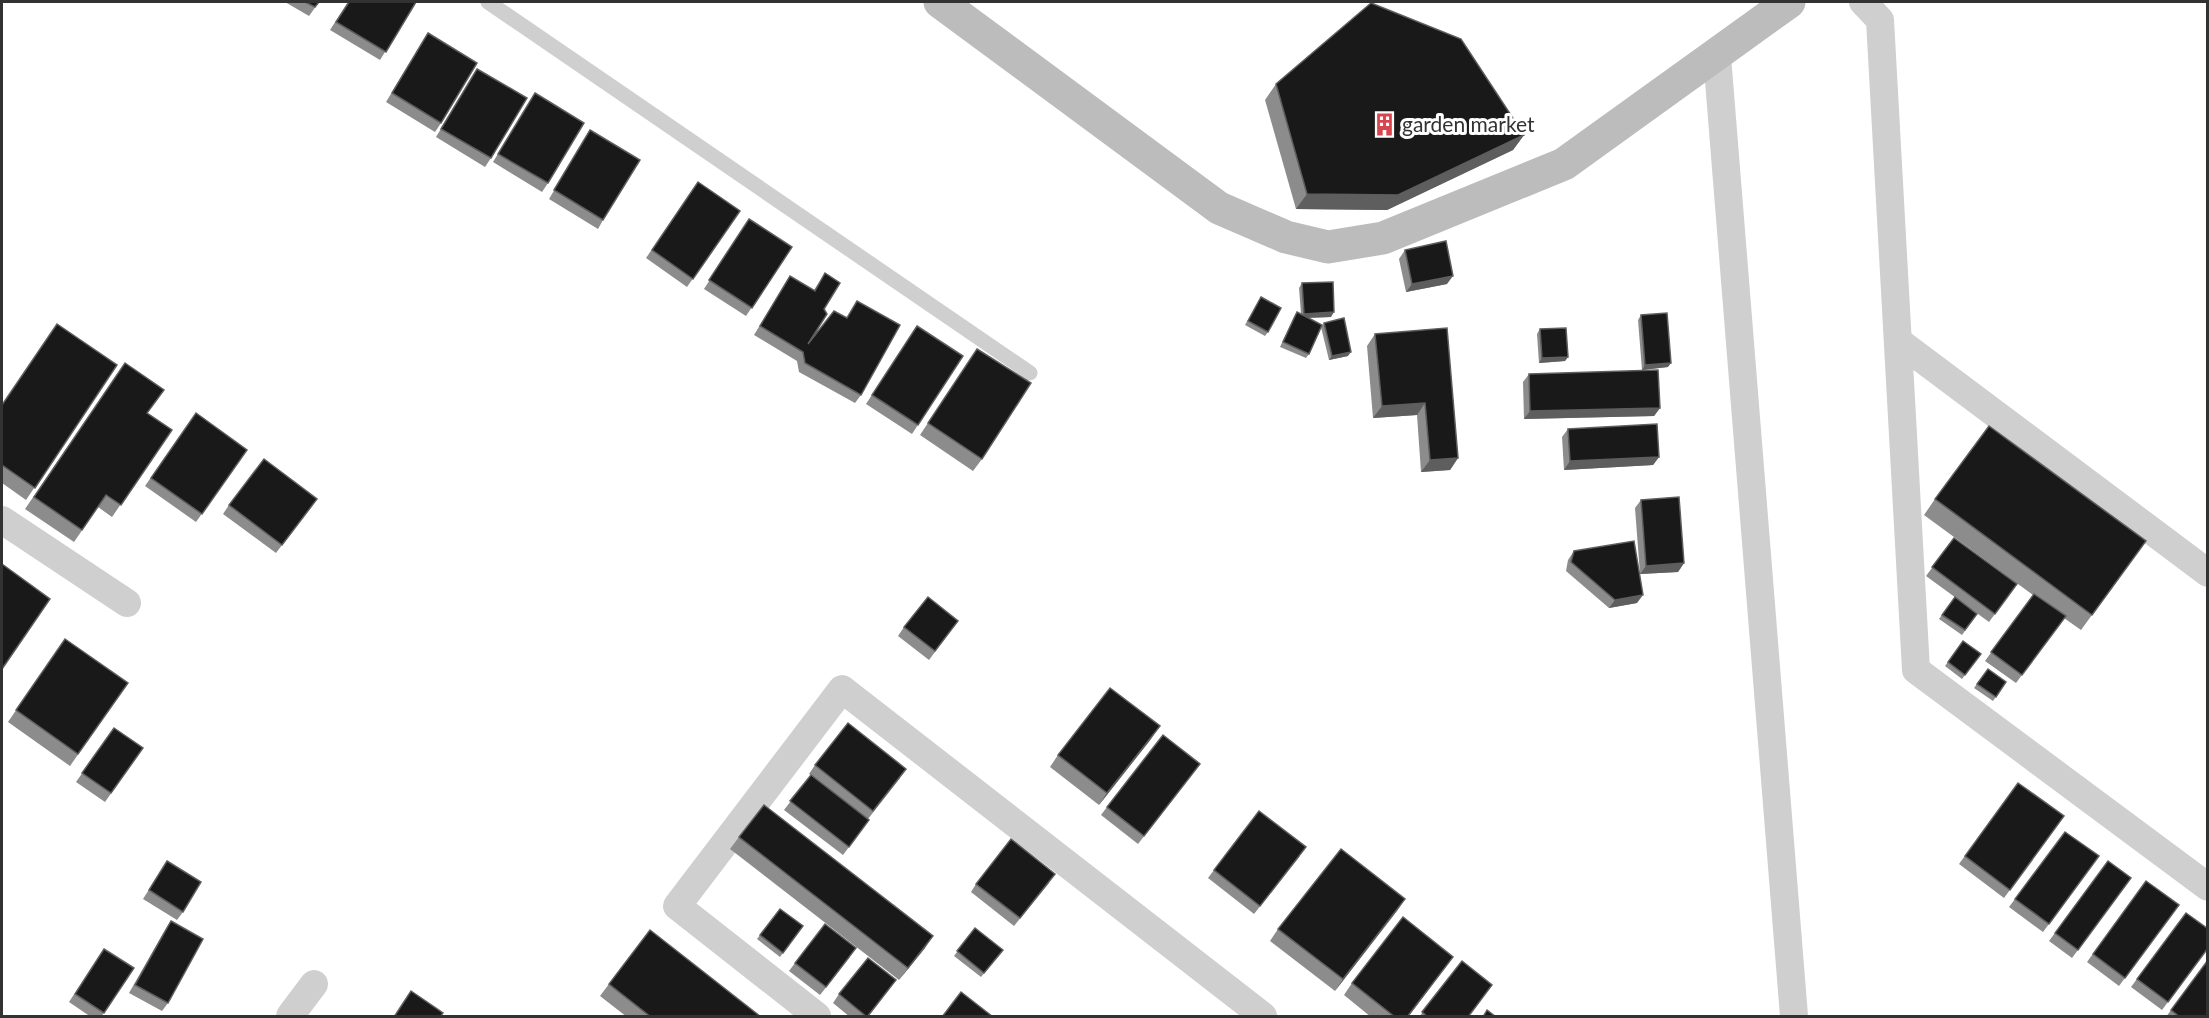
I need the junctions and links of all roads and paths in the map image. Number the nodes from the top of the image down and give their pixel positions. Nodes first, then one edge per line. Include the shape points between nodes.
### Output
1 (488, 2) edge
2 (940, 2) edge
3 (1789, 2) edge
4 (1863, 2) edge
5 (1717, 56) junction
6 (1898, 341) junction
7 (1030, 373) dead end
8 (2, 520) edge
9 (2208, 573) edge
10 (127, 603) dead end
11 (2208, 888) edge
12 (314, 984) dead end
13 (290, 1017) edge
14 (817, 1017) edge
15 (1263, 1017) edge
16 (1794, 1017) edge

1 - 7 lane
2 - 5 street via 1219,208 1286,237 1328,247 1383,238 1564,164
3 - 5 street
4 - 6 street via 1880,20
5 - 16 street
6 - 9 street
6 - 11 street via 1916,670
8 - 10 street
12 - 13 street
14 - 15 street via 677,906 842,689

